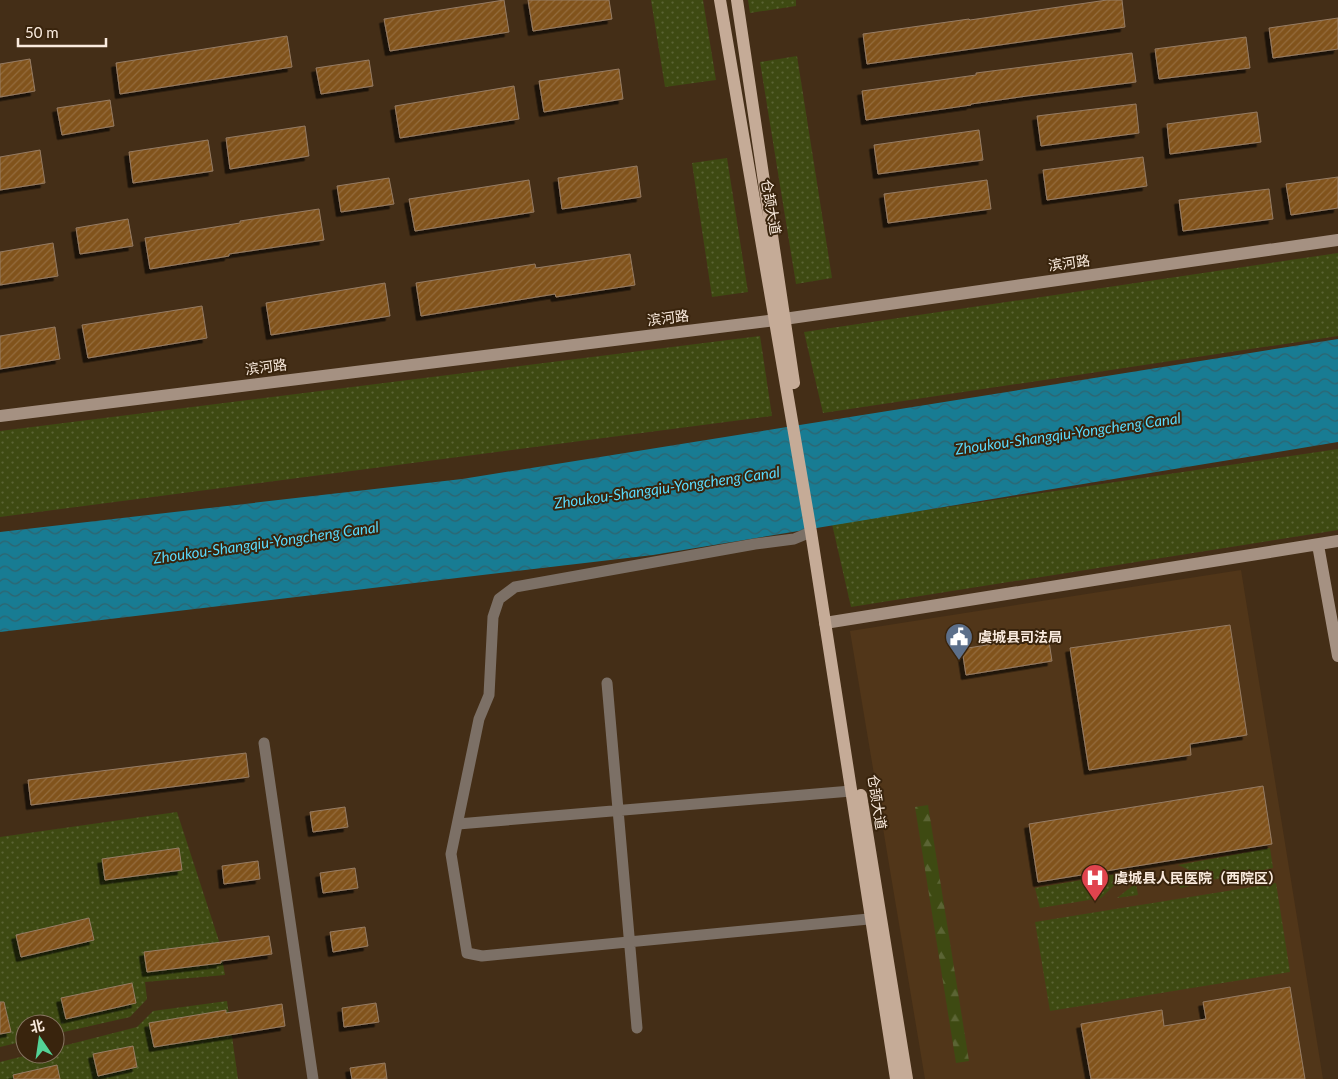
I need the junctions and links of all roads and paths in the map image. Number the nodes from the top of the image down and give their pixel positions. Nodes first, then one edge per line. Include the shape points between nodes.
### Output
1 (720, 0) edge
2 (737, 0) edge
3 (1338, 240) edge
4 (780, 320) junction
5 (0, 416) edge
6 (814, 531) junction
7 (1338, 542) edge
8 (1318, 545) junction
9 (829, 623) junction
10 (1338, 656) edge
11 (607, 683) dead end
12 (264, 743) dead end
13 (851, 791) junction
14 (618, 810) junction
15 (458, 824) junction
16 (876, 918) junction
17 (630, 942) junction
18 (637, 1028) dead end
19 (313, 1079) edge
20 (896, 1079) edge
21 (907, 1079) edge

1 - 4 main road, 仓颉大道
2 - 4 main road, 仓颉大道
3 - 4 street, 滨河路
4 - 5 street, 滨河路
4 - 6 main road, 仓颉大道
6 - 9 main road, 仓颉大道
6 - 15 street via 794,539 514,587 498,599 493,617 489,695 479,719
7 - 8 street
8 - 9 street
8 - 10 street
9 - 13 main road, 仓颉大道
9 - 16 main road, 仓颉大道
11 - 14 street
12 - 19 street
13 - 14 street
13 - 16 main road, 仓颉大道
14 - 15 street
14 - 17 street
15 - 17 street via 451,854 467,953 482,956
16 - 17 street
16 - 20 main road, 仓颉大道
16 - 21 main road, 仓颉大道
17 - 18 street

